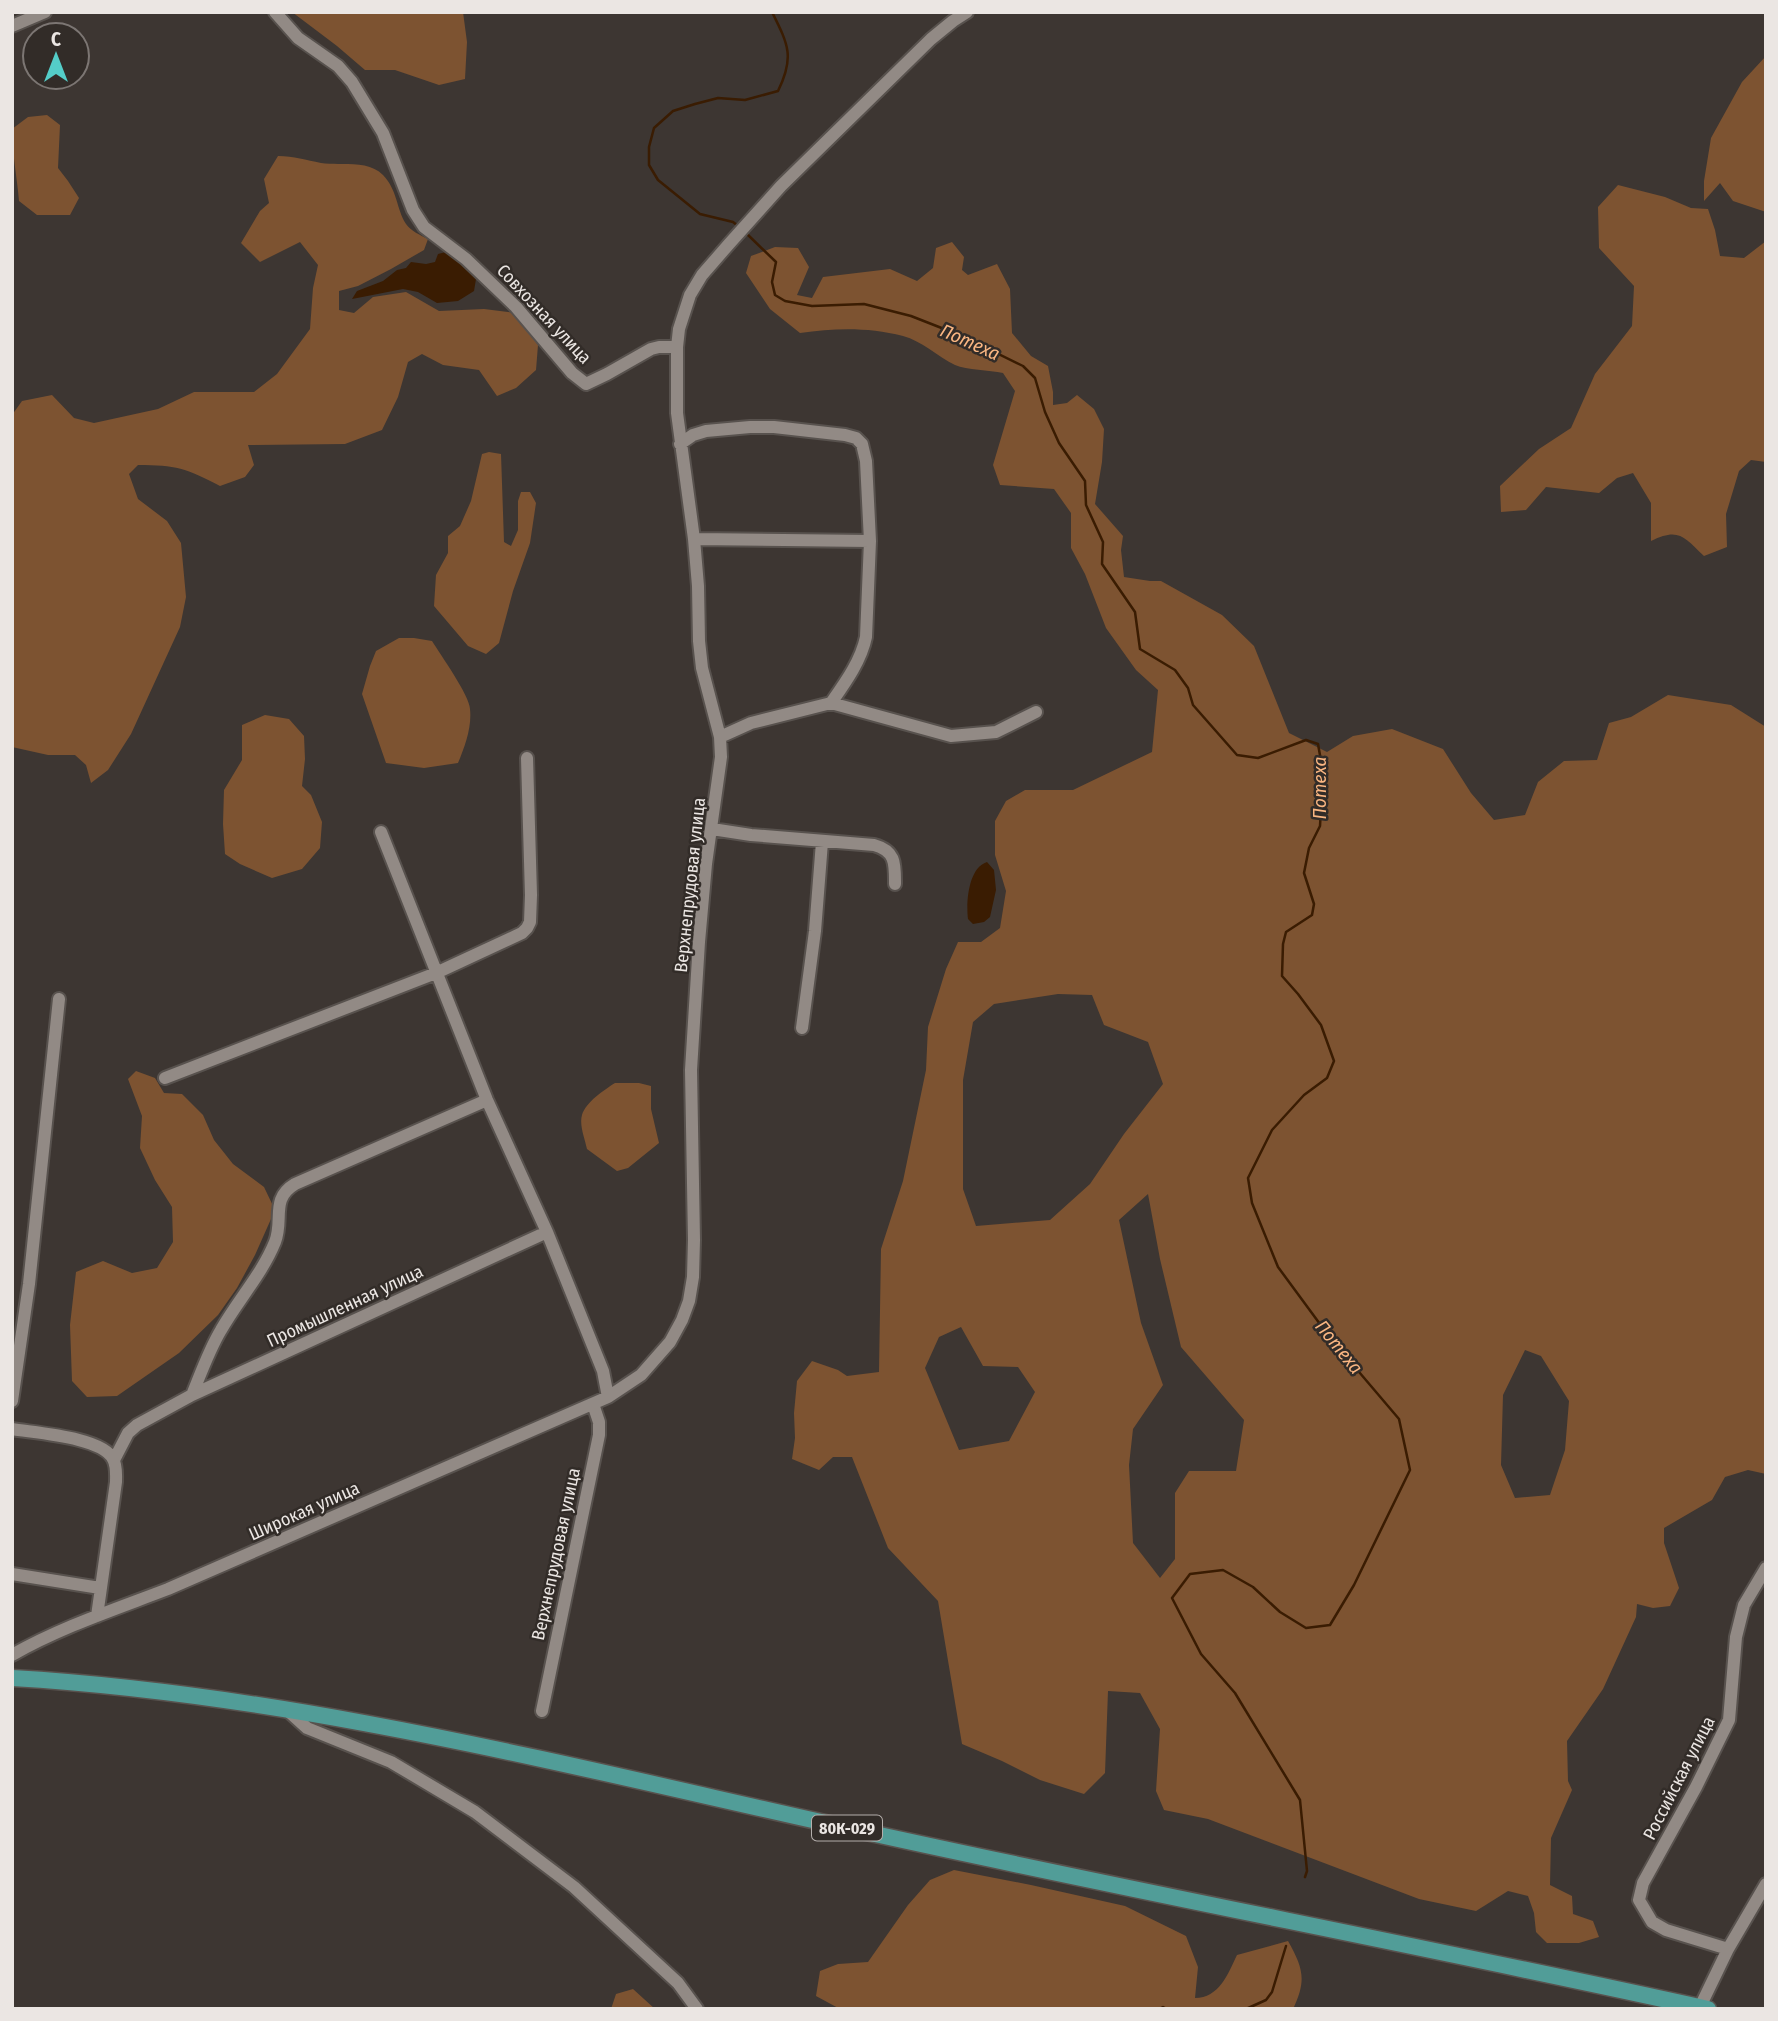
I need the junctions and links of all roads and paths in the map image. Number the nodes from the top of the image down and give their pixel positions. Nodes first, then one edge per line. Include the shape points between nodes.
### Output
1 (45, 12) edge
2 (275, 12) edge
3 (967, 12) edge
4 (12, 26) edge
5 (677, 347) junction
6 (680, 444) junction
7 (694, 539) junction
8 (870, 541) junction
9 (831, 703) junction
10 (1036, 712) dead end
11 (720, 737) junction
12 (527, 758) dead end
13 (712, 829) junction
14 (381, 832) dead end
15 (822, 842) junction
16 (895, 884) dead end
17 (436, 973) junction
18 (59, 999) dead end
19 (802, 1028) dead end
20 (165, 1078) dead end
21 (487, 1100) junction
22 (547, 1232) junction
23 (192, 1395) junction
24 (608, 1397) junction
25 (12, 1401) edge
26 (593, 1404) junction
27 (12, 1429) edge
28 (114, 1460) junction
29 (1766, 1567) edge
30 (12, 1574) edge
31 (100, 1588) junction
32 (97, 1616) junction
33 (12, 1655) edge
34 (12, 1678) edge
35 (286, 1709) junction
36 (542, 1711) dead end
37 (1766, 1884) edge
38 (1728, 1949) junction
39 (1676, 2006) edge
40 (1704, 2008) edge
41 (697, 2009) edge

1 - 4 street
2 - 5 street, Совхозная улица via 298,38 331,60 352,82 383,133 413,211 424,227 516,307 572,373 586,384 651,349
3 - 5 street via 922,48 781,186 702,275 684,311
5 - 6 street, Верхнепрудовая улица
6 - 7 street, Верхнепрудовая улица
6 - 8 street via 706,431 750,427 856,439 866,461
7 - 8 street
7 - 11 street, Верхнепрудовая улица via 702,668
8 - 9 street via 864,646
9 - 10 street via 951,736 996,732
9 - 11 street via 751,723
11 - 13 street, Верхнепрудовая улица
12 - 17 street via 530,922 522,933
13 - 15 street
13 - 24 street, Верхнепрудовая улица via 691,1070 694,1240 689,1301 656,1360
14 - 17 street
15 - 16 street via 885,848 892,856
15 - 19 street
17 - 20 street
17 - 21 street
18 - 25 street
21 - 22 street
21 - 23 street via 286,1189 281,1196 277,1239 212,1345
22 - 23 street, Промышленная улица
22 - 24 street via 603,1371
23 - 28 street, Промышленная улица via 137,1425
24 - 26 street, Широкая улица
26 - 32 street, Широкая улица
26 - 36 street, Верхнепрудовая улица via 598,1435
27 - 28 street via 86,1442
28 - 31 street via 116,1482
29 - 38 street, Российская улица via 1744,1605 1736,1637 1729,1720 1643,1883 1639,1900 1652,1922 1666,1930
30 - 31 street
31 - 32 street
32 - 33 street, Широкая улица
34 - 35 main road, 80К-029 via 82,1682
35 - 39 main road, 80К-029 via 457,1741
35 - 41 street via 307,1728 391,1762 475,1812 574,1887 678,1983
37 - 38 street
38 - 40 street
39 - 40 main road, 80К-029

